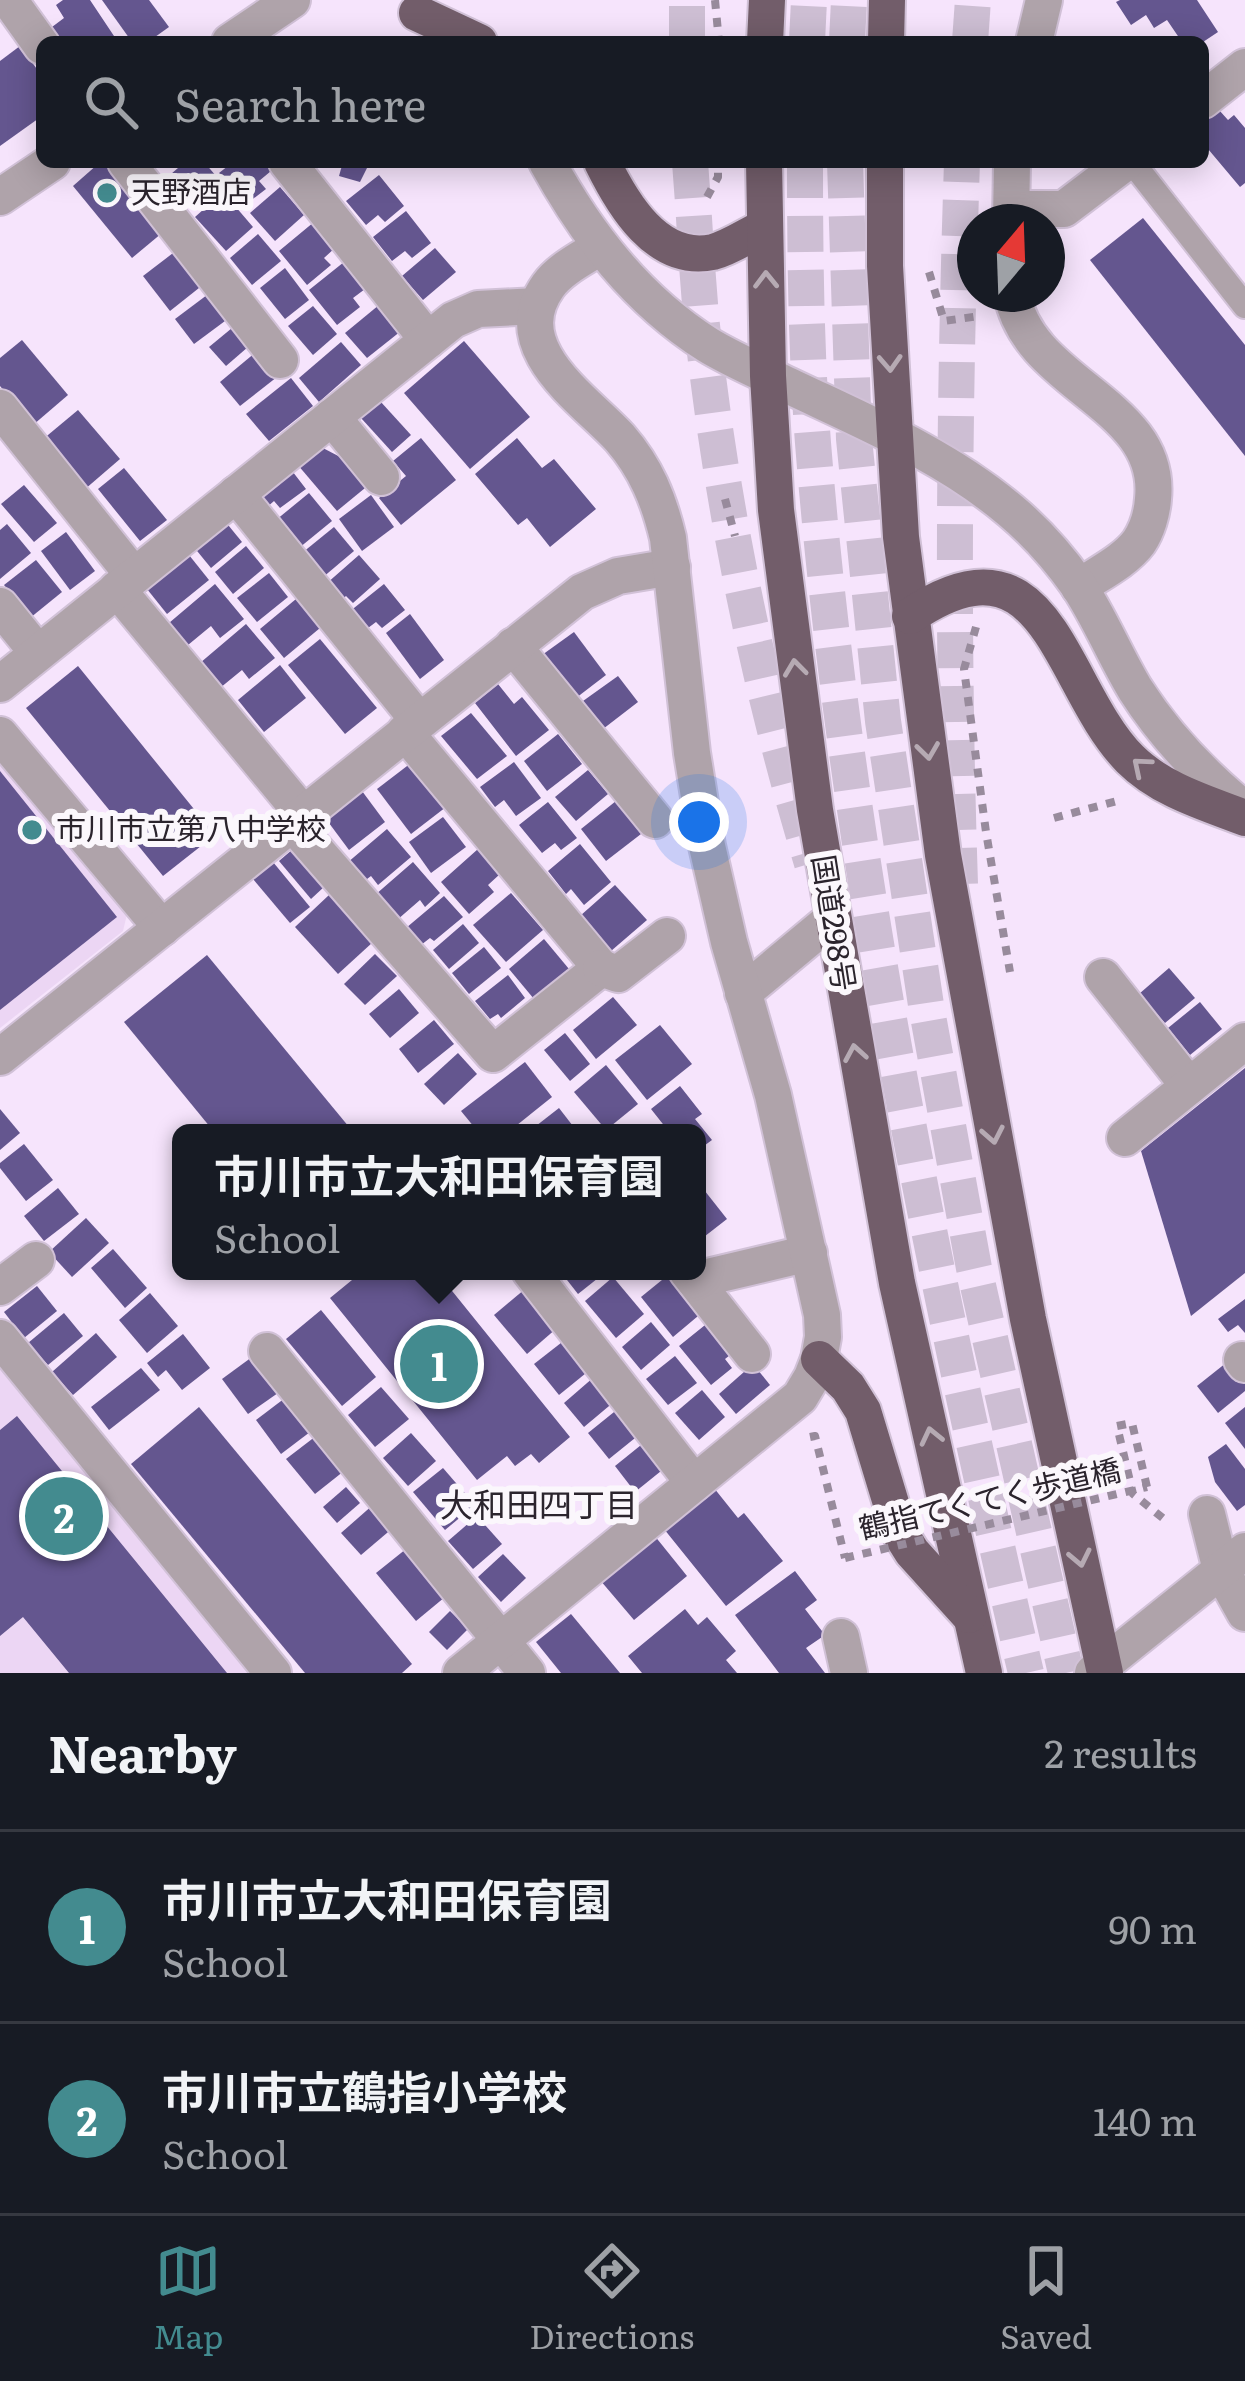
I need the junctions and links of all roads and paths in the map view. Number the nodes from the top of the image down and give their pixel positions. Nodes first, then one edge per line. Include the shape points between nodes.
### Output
1 (9, 0) edge
2 (292, 0) edge
3 (715, 0) edge
4 (767, 0) edge
5 (887, 0) edge
6 (1044, 0) edge
7 (410, 7) edge
8 (239, 36) edge
9 (441, 36) edge
10 (467, 36) edge
11 (718, 36) edge
12 (765, 36) edge
13 (886, 36) edge
14 (1035, 36) edge
15 (36, 38) edge
16 (43, 168) edge
17 (131, 168) edge
18 (291, 168) edge
19 (550, 168) edge
20 (606, 168) edge
21 (718, 168) edge
22 (764, 168) edge
23 (885, 168) edge
24 (1012, 168) edge
25 (1121, 168) edge
26 (1134, 168) edge
27 (0, 197) edge
28 (706, 197) dead end
29 (1011, 204) edge
30 (1065, 207) edge
31 (765, 227) junction
32 (600, 247) junction
33 (537, 306) junction
34 (1245, 306) edge
35 (974, 312) edge
36 (1008, 312) edge
37 (944, 321) dead end
38 (428, 340) junction
39 (280, 360) dead end
40 (768, 376) junction
41 (0, 408) edge
42 (332, 417) junction
43 (894, 436) junction
44 (381, 478) dead end
45 (236, 494) junction
46 (672, 567) junction
47 (126, 583) junction
48 (1079, 587) junction
49 (0, 606) edge
50 (910, 616) junction
51 (976, 627) dead end
52 (513, 646) junction
53 (38, 653) junction
54 (0, 684) edge
55 (412, 726) junction
56 (0, 735) edge
57 (1126, 799) dead end
58 (1245, 814) edge
59 (1054, 818) dead end
60 (298, 819) junction
61 (656, 820) dead end
62 (832, 919) junction
63 (162, 928) junction
64 (667, 936) dead end
65 (601, 968) junction
66 (1103, 977) dead end
67 (1012, 986) dead end
68 (743, 993) junction
69 (1245, 1041) edge
70 (0, 1058) edge
71 (1190, 1086) junction
72 (1125, 1138) dead end
73 (809, 1253) junction
74 (36, 1260) dead end
75 (706, 1273) edge
76 (537, 1280) edge
77 (694, 1280) edge
78 (0, 1287) edge
79 (0, 1338) edge
80 (268, 1351) dead end
81 (752, 1354) dead end
82 (819, 1359) junction
83 (818, 1449) dead end
84 (1103, 1482) dead end
85 (694, 1483) junction
86 (1108, 1502) dead end
87 (1207, 1514) dead end
88 (1164, 1520) dead end
89 (1233, 1561) edge
90 (1245, 1612) edge
91 (972, 1617) junction
92 (502, 1641) junction
93 (1100, 1670) edge
94 (273, 1673) edge
95 (461, 1673) edge
96 (527, 1673) edge
97 (984, 1673) edge

1 - 15 street
2 - 8 street
3 - 11 path
4 - 12 highway
5 - 13 highway
6 - 14 street
7 - 9 street
7 - 10 highway
16 - 27 street
17 - 39 street
18 - 38 street
19 - 32 street
20 - 31 highway via 639,222 682,250 709,253
21 - 28 path
22 - 31 highway, 国道298号
23 -> 43 highway
24 - 29 street
25 - 30 street
26 - 34 lane
40 -> 31 highway, 国道298号
32 - 33 street via 557,275
32 - 40 street via 683,328
33 - 38 street via 478,309
33 - 46 street via 550,369 621,439 652,485
35 - 37 path
36 - 48 street via 1058,368 1129,426 1153,477 1138,543
38 - 42 street
40 - 43 street
62 -> 40 highway, 国道298号 via 782,562
41 - 47 street
42 - 44 street
42 - 45 street
43 - 48 street via 1013,512
43 - 50 highway
45 - 47 street
45 - 55 street
46 - 52 street via 582,592
46 - 68 street via 703,823
47 - 53 street
47 - 60 street
48 - 58 street via 1170,738
49 - 53 street
58 -> 50 highway via 1184,794 1132,761 1041,616 1019,597 968,588
50 -> 93 highway via 974,1038
51 - 67 path via 964,669
52 - 55 street
52 - 61 street
53 - 54 street
55 - 60 street
55 - 65 street
56 - 63 street
57 - 59 path
60 - 63 street
60 - 65 street via 493,1054
62 - 68 street
91 -> 62 highway, 国道298号 via 897,1283
63 - 70 street
64 - 65 street via 618,974
66 - 71 street
68 - 73 street
69 - 71 street
71 - 72 street
73 - 75 street
73 - 82 street via 822,1315
74 - 78 street
76 - 85 street
77 - 81 street
79 - 94 street
80 - 92 street
82 - 85 street via 800,1397
82 - 91 highway via 862,1411 900,1533
83 - 88 path, 鶴指てくてく歩道橋, bridge via 844,1558 1147,1487 1132,1423 1117,1426 1133,1494
84 - 86 path
85 - 92 street
87 - 89 street
89 - 90 street
89 - 93 street
91 - 97 highway, 国道298号
92 - 95 street
92 - 96 street

